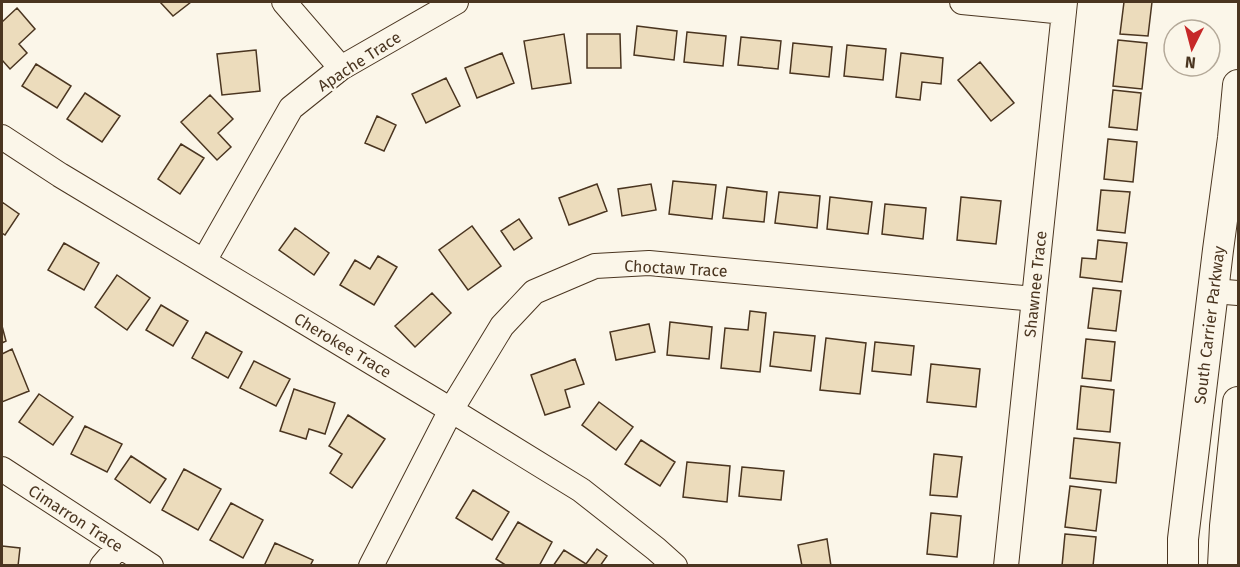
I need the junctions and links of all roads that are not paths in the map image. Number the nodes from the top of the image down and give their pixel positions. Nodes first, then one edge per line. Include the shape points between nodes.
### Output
1 (284, 2) edge
2 (456, 2) edge
3 (962, 2) edge
4 (1064, 7) edge
5 (341, 68) junction
6 (1239, 86) edge
7 (2, 137) edge
8 (1228, 251) edge
9 (204, 261) junction
10 (1226, 292) edge
11 (1034, 298) junction
12 (1239, 402) edge
13 (451, 410) junction
14 (2, 469) edge
15 (119, 546) junction
16 (102, 566) edge
17 (152, 566) edge
18 (371, 566) edge
19 (675, 566) edge
20 (1006, 566) edge
21 (1183, 566) edge
22 (1223, 566) edge

1 - 5 street
2 - 5 street, Apache Trace
3 - 4 street
4 - 11 street, Shawnee Trace
5 - 9 street, Apache Trace via 291,108
6 - 8 main road, South Carrier Parkway
7 - 9 street, Cherokee Trace
8 - 10 main road, South Carrier Parkway
9 - 13 street, Cherokee Trace
10 - 21 main road, South Carrier Parkway via 1183,539
11 - 13 street, Choctaw Trace via 649,263 595,266 534,292 502,326
11 - 20 street, Shawnee Trace
12 - 22 main road
13 - 18 street, Choctaw Trace
13 - 19 street, Cherokee Trace via 581,490
14 - 15 street, Cimarron Trace
15 - 16 street
15 - 17 street, Cimarron Trace

